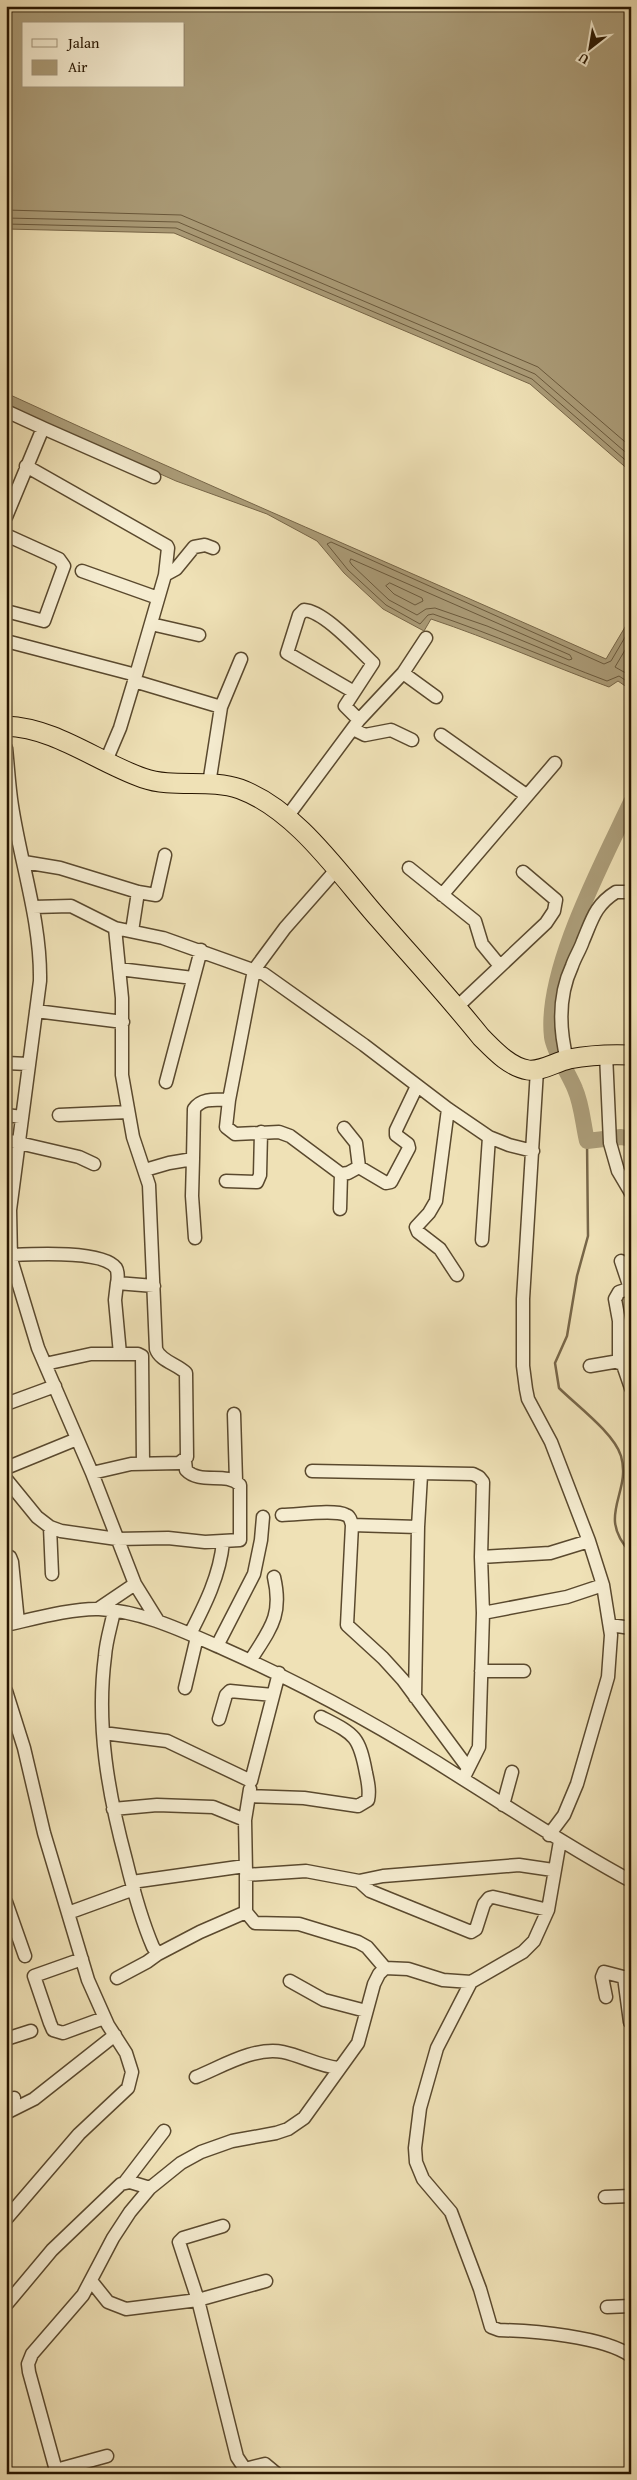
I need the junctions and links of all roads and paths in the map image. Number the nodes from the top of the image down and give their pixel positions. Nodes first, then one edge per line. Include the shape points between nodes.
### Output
1 (6, 411) edge
2 (43, 428) junction
3 (26, 466) junction
4 (154, 477) dead end
5 (11, 492) edge
6 (6, 517) edge
7 (6, 535) edge
8 (213, 548) dead end
9 (82, 571) dead end
10 (165, 575) junction
11 (158, 598) junction
12 (6, 611) edge
13 (151, 624) junction
14 (199, 635) dead end
15 (426, 638) dead end
16 (6, 642) edge
17 (241, 659) dead end
18 (403, 673) junction
19 (135, 678) junction
20 (354, 692) junction
21 (436, 697) dead end
22 (221, 707) junction
23 (356, 724) junction
24 (6, 726) edge
25 (441, 735) dead end
26 (412, 740) dead end
27 (6, 748) edge
28 (106, 761) junction
29 (555, 763) dead end
30 (209, 784) junction
31 (526, 796) junction
32 (286, 817) junction
33 (165, 855) dead end
34 (24, 862) junction
35 (409, 868) dead end
36 (336, 870) junction
37 (523, 872) dead end
38 (138, 892) junction
39 (631, 892) edge
40 (442, 895) junction
41 (33, 907) junction
42 (115, 928) junction
43 (132, 931) junction
44 (201, 950) junction
45 (500, 966) junction
46 (120, 969) junction
47 (254, 970) junction
48 (193, 978) junction
49 (456, 1007) junction
50 (36, 1011) junction
51 (122, 1022) junction
52 (606, 1054) junction
53 (631, 1055) edge
54 (6, 1063) edge
55 (28, 1064) junction
56 (555, 1064) junction
57 (166, 1082) dead end
58 (417, 1086) junction
59 (229, 1100) junction
60 (448, 1109) junction
61 (128, 1112) junction
62 (6, 1115) edge
63 (59, 1115) dead end
64 (22, 1117) junction
65 (344, 1128) dead end
66 (261, 1132) junction
67 (489, 1137) junction
68 (12, 1141) edge
69 (533, 1151) junction
70 (193, 1159) junction
71 (94, 1164) dead end
72 (359, 1166) junction
73 (11, 1167) edge
74 (145, 1170) junction
75 (341, 1174) junction
76 (226, 1181) dead end
77 (631, 1193) edge
78 (340, 1208) dead end
79 (195, 1238) dead end
80 (482, 1240) dead end
81 (11, 1255) junction
82 (621, 1261) dead end
83 (457, 1275) dead end
84 (118, 1283) junction
85 (154, 1286) junction
86 (630, 1288) edge
87 (120, 1354) junction
88 (624, 1361) edge
89 (45, 1364) junction
90 (590, 1366) dead end
91 (55, 1386) junction
92 (631, 1388) edge
93 (6, 1404) edge
94 (234, 1414) dead end
95 (77, 1439) junction
96 (185, 1461) junction
97 (144, 1463) junction
98 (6, 1468) edge
99 (312, 1471) dead end
100 (92, 1473) junction
101 (422, 1475) junction
102 (6, 1479) edge
103 (236, 1481) junction
104 (282, 1516) dead end
105 (263, 1517) dead end
106 (352, 1524) junction
107 (50, 1527) junction
108 (418, 1527) junction
109 (117, 1539) junction
110 (589, 1541) junction
111 (223, 1542) junction
112 (6, 1555) edge
113 (481, 1557) junction
114 (52, 1574) dead end
115 (274, 1576) dead end
116 (134, 1584) junction
117 (603, 1585) junction
118 (98, 1609) junction
119 (114, 1611) junction
120 (483, 1613) junction
121 (158, 1621) junction
122 (12, 1624) edge
123 (610, 1625) junction
124 (631, 1628) edge
125 (193, 1636) junction
126 (217, 1646) junction
127 (250, 1661) junction
128 (481, 1671) junction
129 (524, 1671) dead end
130 (279, 1674) junction
131 (185, 1688) dead end
132 (6, 1690) edge
133 (273, 1695) junction
134 (415, 1697) junction
135 (321, 1717) dead end
136 (219, 1719) dead end
137 (12, 1731) edge
138 (103, 1733) junction
139 (512, 1772) dead end
140 (466, 1773) junction
141 (251, 1781) junction
142 (249, 1796) junction
143 (503, 1805) junction
144 (113, 1809) junction
145 (246, 1820) junction
146 (555, 1838) junction
147 (553, 1870) junction
148 (245, 1871) junction
149 (359, 1881) junction
150 (631, 1881) edge
151 (133, 1886) junction
152 (6, 1902) edge
153 (548, 1910) junction
154 (246, 1912) junction
155 (68, 1913) junction
156 (158, 1954) junction
157 (25, 1956) dead end
158 (82, 1959) junction
159 (385, 1968) junction
160 (117, 1978) dead end
161 (628, 1978) edge
162 (290, 1981) dead end
163 (471, 1982) junction
164 (606, 1997) dead end
165 (366, 2012) junction
166 (104, 2018) junction
167 (630, 2022) edge
168 (31, 2031) dead end
169 (115, 2035) junction
170 (6, 2039) edge
171 (338, 2068) junction
172 (196, 2078) dead end
173 (6, 2113) edge
174 (164, 2131) dead end
175 (125, 2182) junction
176 (150, 2188) junction
177 (631, 2196) edge
178 (605, 2197) dead end
179 (6, 2219) edge
180 (224, 2226) dead end
181 (266, 2281) dead end
182 (92, 2282) junction
183 (198, 2300) junction
184 (6, 2305) edge
185 (631, 2306) edge
186 (607, 2307) dead end
187 (631, 2356) edge
188 (107, 2456) dead end
189 (56, 2472) edge
190 (277, 2474) edge

1 - 2 street
2 - 3 street
2 - 4 street
3 - 5 street
3 - 10 street via 166,546
5 - 6 street
7 - 12 street via 59,559 64,566 44,621
8 - 10 street via 194,547 176,569
9 - 11 street
10 - 11 street
11 - 13 street
13 - 14 street
13 - 19 street
15 - 18 street
16 - 19 street
17 - 22 street
18 - 21 street
18 - 23 street
19 - 22 street
19 - 28 street
20 - 20 street via 373,663 321,616 304,610 287,653
20 - 23 street via 345,706
22 - 30 street
23 - 26 street via 365,735 391,730
23 - 32 street
24 - 28 highway via 45,733
25 - 31 street
27 - 34 street via 12,805
28 - 30 highway via 143,778
29 - 31 street
30 - 32 highway via 239,789
31 - 40 street
32 - 36 highway
33 - 38 street via 158,893
34 - 38 street via 60,868
34 - 41 street
35 - 40 street
36 - 47 street via 285,928
36 - 49 highway
37 - 45 street via 556,900 556,905 546,923
38 - 43 street
39 - 56 street via 616,892 598,905 571,966 562,997 562,1041
40 - 45 street via 475,921 482,944
41 - 42 street via 71,906
41 - 50 street via 40,955
42 - 43 street
42 - 46 street
43 - 44 street
44 - 47 street
44 - 48 street
45 - 49 street
46 - 48 street
46 - 51 street
47 - 58 street via 364,1045
47 - 59 street
48 - 57 street
49 - 56 highway via 498,1054 522,1068
50 - 51 street
50 - 55 street
51 - 61 street via 122,1075
52 - 53 highway
52 - 56 highway
52 - 77 street via 609,1138 618,1171
54 - 55 street
55 - 64 street
56 - 69 street
58 - 60 street
58 - 72 street via 396,1130 396,1135 409,1148 391,1182 386,1183
59 - 66 street via 226,1127 230,1132
59 - 70 street via 203,1101 194,1109
60 - 67 street
60 - 83 street via 436,1201 416,1227 440,1249
61 - 63 street
61 - 74 street
62 - 64 street
64 - 68 street
65 - 72 street via 356,1143
66 - 75 street via 290,1136
66 - 76 street via 257,1182
67 - 69 street
67 - 80 street
68 - 71 street via 79,1157
68 - 73 street
69 - 110 street via 524,1299 526,1389 551,1442
70 - 74 street
70 - 79 street
72 - 75 street
73 - 81 street
74 - 85 street via 150,1195
75 - 78 street
81 - 84 street via 63,1254 96,1259 116,1268
81 - 89 street
82 - 86 street
84 - 85 street
84 - 87 street via 115,1300
85 - 96 street via 158,1355 182,1369 188,1380
86 - 88 street via 619,1292 615,1298
87 - 89 street via 91,1354
87 - 97 street via 138,1354 142,1360
88 - 90 street
88 - 92 street
89 - 91 street
91 - 93 street
91 - 95 street
94 - 103 street
95 - 98 street
95 - 100 street
96 - 97 street
96 - 103 street via 186,1470 195,1476
97 - 100 street
99 - 101 street
100 - 109 street
101 - 108 street
101 - 113 street via 473,1474 483,1482
102 - 107 street via 37,1517
103 - 111 street via 241,1486 241,1537 238,1541
104 - 106 street via 344,1514
105 - 126 street via 262,1540 254,1574
106 - 108 street
106 - 134 street via 347,1625 383,1658
107 - 109 street
107 - 114 street
108 - 134 street
109 - 111 street
109 - 116 street
110 - 113 street via 550,1553
110 - 117 street
111 - 125 street via 222,1558
112 - 122 street via 12,1562
113 - 120 street
115 - 127 street via 278,1596 276,1617
116 - 118 street
116 - 121 street
117 - 120 street via 567,1597
117 - 123 street
118 - 119 street
118 - 122 street
119 - 121 street
119 - 138 street via 104,1656
120 - 128 street
121 - 125 street
123 - 124 street
123 - 146 street via 608,1677 600,1710 572,1800
125 - 126 street
125 - 131 street
126 - 127 street
127 - 130 street
128 - 129 street
128 - 140 street via 479,1747
130 - 133 street
130 - 140 street
132 - 137 street
133 - 136 street via 230,1691
133 - 141 street
134 - 140 street
135 - 142 street via 343,1729 360,1745 368,1782 368,1800 358,1806 304,1798
137 - 155 street
138 - 141 street via 167,1741
138 - 144 street
139 - 143 street
140 - 143 street
141 - 142 street
142 - 145 street
143 - 146 street
144 - 145 street via 213,1807
144 - 151 street
145 - 148 street
146 - 147 street
146 - 150 street
147 - 149 street via 519,1865 383,1876
147 - 153 street
148 - 149 street via 306,1871
148 - 151 street
148 - 154 street
149 - 153 street via 370,1891 470,1932 476,1929 485,1902 493,1897
151 - 155 street
151 - 156 street via 149,1938
152 - 157 street
153 - 163 street via 534,1941 523,1952
154 - 156 street
154 - 159 street via 255,1923 299,1924 358,1942 367,1947
155 - 158 street
156 - 160 street
158 - 166 street
158 - 166 street via 34,1976 50,2023 53,2030 63,2033
159 - 163 street
159 - 165 street via 374,1984
161 - 164 street via 604,1972
161 - 167 street
162 - 165 street via 324,2000
163 - 187 street via 436,2048 416,2128 416,2162 423,2178 451,2212 491,2327 611,2344
165 - 171 street via 358,2043
166 - 169 street
168 - 170 street
169 - 173 street via 34,2099
169 - 179 street via 130,2062 132,2080 128,2088 79,2134
171 - 172 street via 283,2052 267,2051
171 - 176 street via 307,2115 297,2124 276,2133 232,2141 201,2152 181,2163
174 - 175 street
175 - 176 street
175 - 184 street via 64,2238
176 - 182 street via 113,2238
177 - 178 street
180 - 183 street via 179,2242
181 - 183 street
182 - 183 street via 108,2302 126,2309
182 - 189 street via 32,2354 28,2364
183 - 190 street via 239,2462 249,2470 265,2464
185 - 186 street
188 - 189 street

